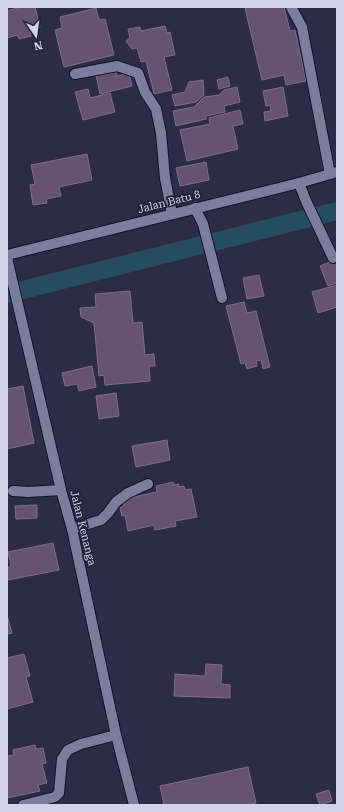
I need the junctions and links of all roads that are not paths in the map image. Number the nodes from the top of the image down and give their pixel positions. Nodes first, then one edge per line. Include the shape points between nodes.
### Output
1 (291, 7) edge
2 (75, 74) dead end
3 (333, 173) edge
4 (299, 182) junction
5 (196, 208) junction
6 (172, 214) junction
7 (7, 256) edge
8 (334, 258) dead end
9 (222, 298) dead end
10 (148, 484) dead end
11 (61, 490) junction
12 (13, 491) dead end
13 (72, 530) junction
14 (116, 735) junction
15 (23, 805) edge
16 (134, 805) edge

1 - 3 street via 302,27
2 - 6 street via 117,66 138,73 145,92 156,109
3 - 4 street, Jalan Batu 8
4 - 5 street, Jalan Batu 8
4 - 8 street
5 - 6 street, Jalan Batu 8
5 - 9 street via 203,224
6 - 7 street, Jalan Batu 8
7 - 11 street, Jalan Kenanga
10 - 13 street via 116,502 101,520
11 - 12 street
11 - 13 street, Jalan Kenanga
13 - 14 street, Jalan Kenanga
14 - 15 street via 68,750 62,759 59,793 55,797
14 - 16 street, Jalan Kenanga

